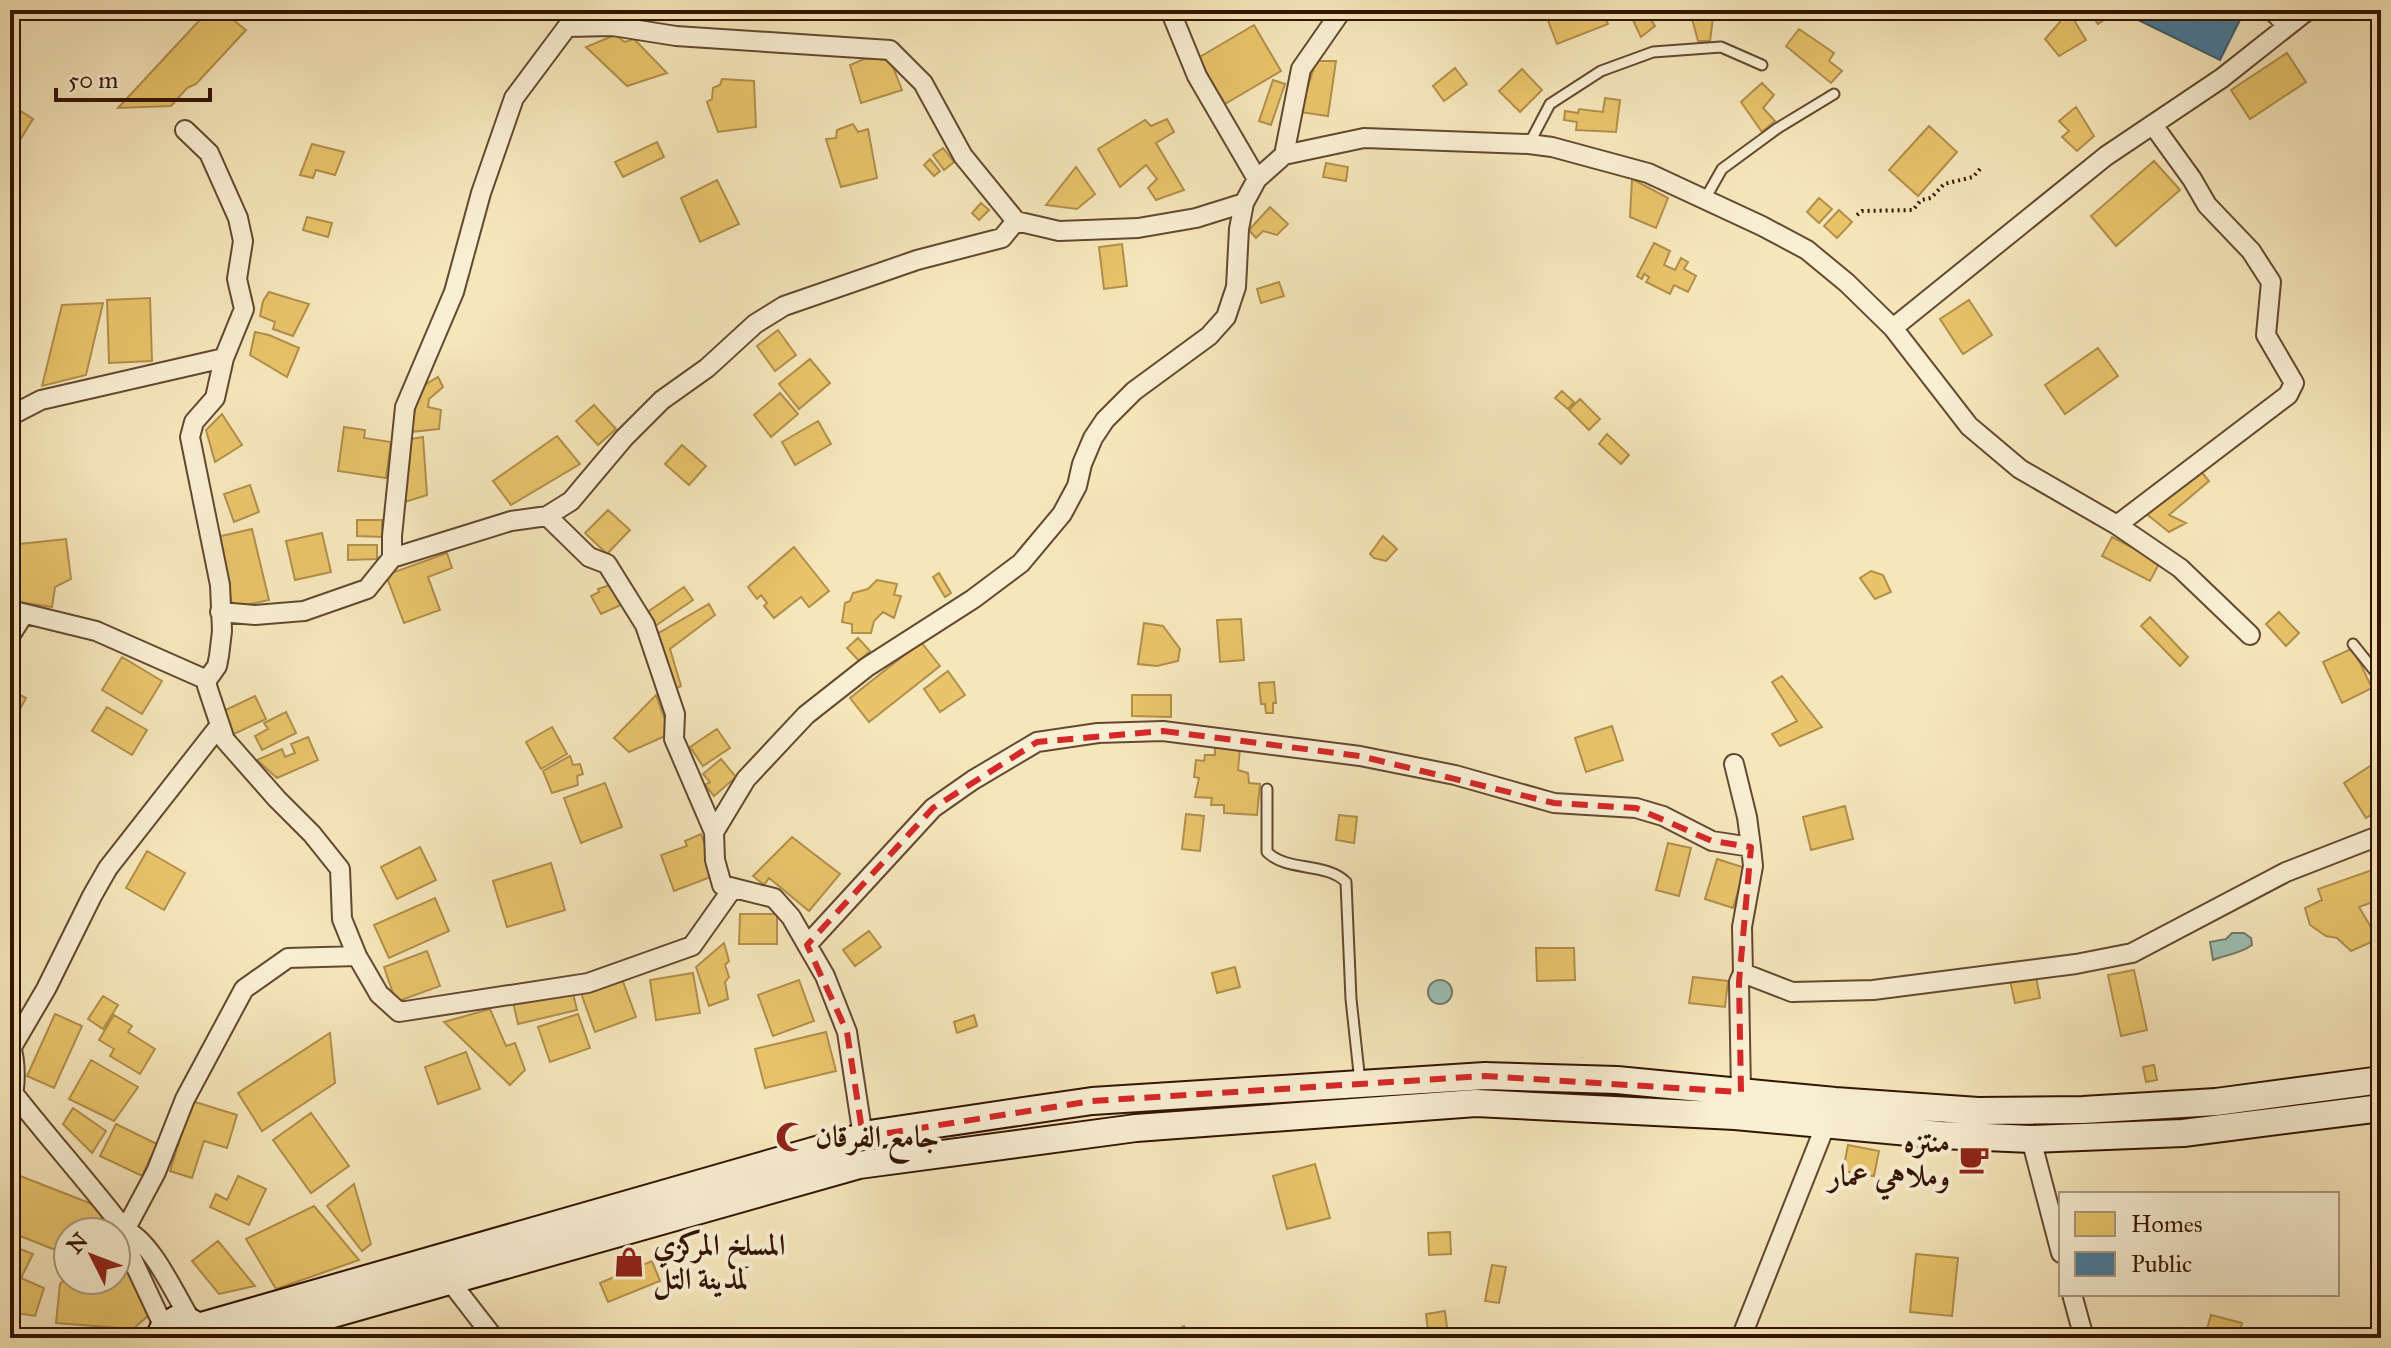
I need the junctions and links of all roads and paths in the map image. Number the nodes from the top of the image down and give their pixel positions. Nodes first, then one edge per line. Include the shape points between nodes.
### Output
1 (1170, 10) edge
2 (1342, 10) edge
3 (2272, 10) edge
4 (2308, 10) edge
5 (2287, 26) junction
6 (1762, 65) dead end
7 (1834, 94) dead end
8 (2153, 125) junction
9 (185, 130) dead end
10 (1529, 144) junction
11 (1284, 155) junction
12 (1980, 169) dead end
13 (1257, 179) junction
14 (1705, 199) junction
15 (1244, 203) junction
16 (1857, 215) dead end
17 (1016, 221) junction
18 (1893, 328) junction
19 (224, 358) junction
20 (10, 416) edge
21 (547, 516) junction
22 (2117, 525) junction
23 (392, 558) junction
24 (17, 612) edge
25 (220, 612) junction
26 (2250, 635) dead end
27 (10, 636) edge
28 (2353, 644) dead end
29 (2381, 679) edge
30 (207, 680) junction
31 (220, 725) junction
32 (1734, 764) dead end
33 (1267, 789) dead end
34 (714, 832) junction
35 (2381, 835) edge
36 (1751, 847) junction
37 (733, 888) junction
38 (807, 945) junction
39 (357, 956) junction
40 (1743, 973) junction
41 (11, 1044) edge
42 (2381, 1080) edge
43 (1361, 1086) junction
44 (1741, 1092) junction
45 (12, 1102) edge
46 (2381, 1108) edge
47 (1826, 1124) junction
48 (863, 1137) junction
49 (2031, 1139) junction
50 (114, 1216) edge
51 (132, 1217) edge
52 (132, 1234) edge
53 (2059, 1245) edge
54 (132, 1260) edge
55 (449, 1280) junction
56 (2073, 1296) edge
57 (198, 1329) edge
58 (161, 1332) edge
59 (248, 1338) edge
60 (494, 1338) edge
61 (1741, 1338) edge
62 (2084, 1338) edge

1 - 13 street via 1197,76
2 - 11 street via 1301,69
3 - 5 street
4 - 5 street
5 - 8 street
6 - 10 lane via 1721,47 1653,52 1601,71 1550,104
7 - 14 lane via 1722,169
8 - 18 street via 2106,156
8 - 22 street via 2207,205 2251,251 2271,282 2266,335 2294,383 2288,395
9 - 19 street via 209,153 243,241 237,279 244,309
10 - 11 street via 1364,138
10 - 14 street via 1648,173
11 - 13 street
12 - 16 path via 1973,177 1944,184 1913,210
13 - 15 street
14 - 18 street via 1807,250
15 - 17 street via 1138,228 1059,231
15 - 34 street via 1236,287 1226,317 1105,420 1077,486 1042,539 985,590 867,667 806,715 746,779
17 - 21 street via 1002,238 917,260 784,306 755,324 662,400 571,501
17 - 23 street via 963,156 923,83 890,50 676,36 613,26 567,27 514,98 454,292 405,407
18 - 22 street via 1969,426 2020,469
19 - 20 street via 54,397
19 - 25 street via 215,398 194,422 190,437 212,534
21 - 23 street via 511,521
21 - 34 street via 589,557 607,564 645,625 675,714 674,739
22 - 26 street via 2180,568
23 - 25 street via 367,589 304,611
24 - 27 street
24 - 30 street via 96,631
25 - 30 street via 219,656
28 - 29 lane
30 - 31 street
31 - 39 street via 225,740 340,869 342,919
31 - 41 street via 108,868 46,989
32 - 36 street
33 - 43 lane via 1267,852 1275,860 1346,882
34 - 37 street via 722,885
35 - 40 street via 2286,872 2132,953 1873,990 1792,992
36 - 38 street via 1712,841 1636,808 1554,803 1360,756 1163,731 1098,733 1037,742 933,808
36 - 40 street
37 - 38 street via 774,898
37 - 39 street via 692,946 588,983 399,1012 379,994
38 - 48 street via 847,1032
39 - 51 street via 288,958 244,989 185,1099
40 - 44 street
41 - 45 street
42 - 44 main road via 2216,1102 2083,1110 1978,1111
43 - 44 main road via 1485,1076 1617,1080
43 - 48 main road via 1092,1101
45 - 50 street
46 - 49 main road via 2183,1133
47 - 49 main road
47 - 55 main road via 1476,1103 1136,1128 859,1165
47 - 61 street
48 - 57 main road
49 - 53 street
52 - 57 street via 149,1251
54 - 58 street
55 - 59 main road
55 - 60 street
56 - 62 street
57 - 58 main road via 177,1319

